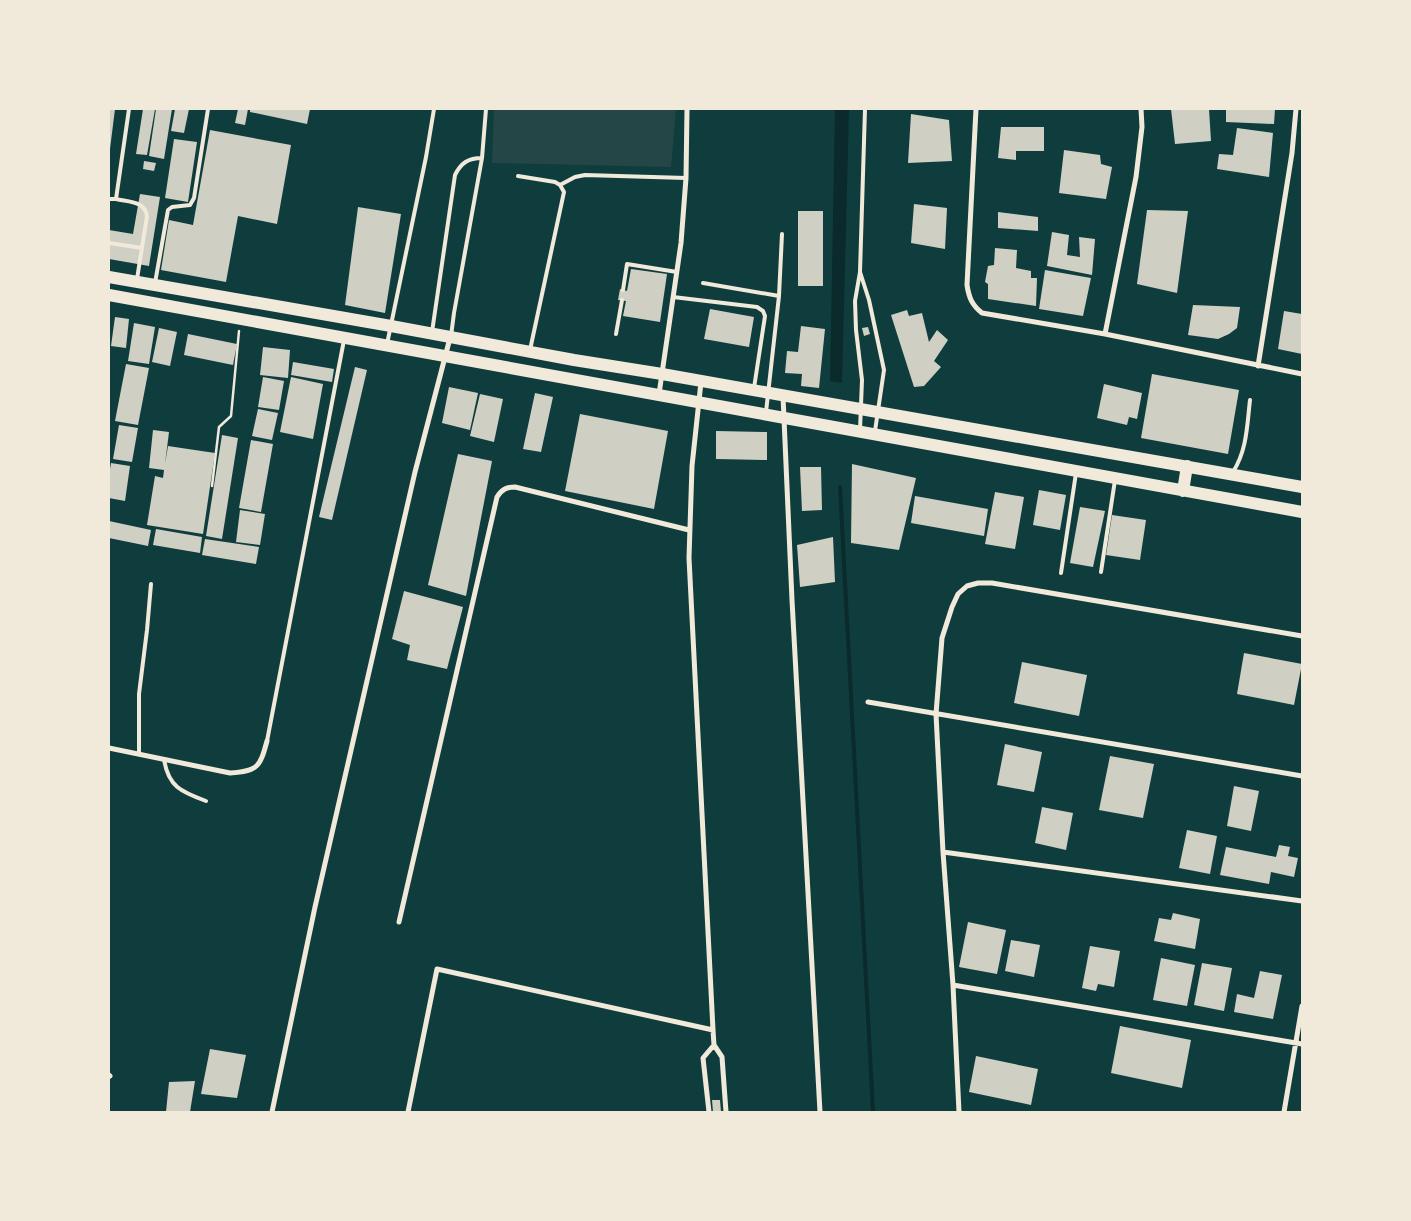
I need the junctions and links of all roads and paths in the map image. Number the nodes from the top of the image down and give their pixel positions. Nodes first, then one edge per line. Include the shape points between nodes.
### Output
1 (129, 109) edge
2 (208, 109) edge
3 (434, 109) edge
4 (486, 109) edge
5 (687, 109) edge
6 (865, 109) edge
7 (976, 109) edge
8 (1141, 109) edge
9 (1296, 109) edge
10 (482, 158) junction
11 (518, 176) dead end
12 (686, 178) junction
13 (560, 185) junction
14 (109, 199) edge
15 (116, 199) junction
16 (782, 234) dead end
17 (109, 243) edge
18 (142, 248) junction
19 (677, 272) junction
20 (860, 272) junction
21 (109, 276) edge
22 (137, 282) junction
23 (703, 283) dead end
24 (155, 285) junction
25 (623, 290) dead end
26 (109, 295) edge
27 (779, 296) junction
28 (673, 297) junction
29 (622, 300) dead end
30 (240, 319) junction
31 (391, 326) junction
32 (616, 334) dead end
33 (1105, 334) junction
34 (432, 335) junction
35 (345, 338) junction
36 (451, 338) junction
37 (386, 346) junction
38 (530, 352) junction
39 (446, 357) junction
40 (574, 360) junction
41 (1258, 366) junction
42 (662, 374) junction
43 (1302, 374) edge
44 (571, 380) junction
45 (701, 381) junction
46 (754, 391) junction
47 (769, 393) junction
48 (659, 396) junction
49 (783, 396) junction
50 (1250, 400) dead end
51 (699, 402) junction
52 (862, 409) junction
53 (878, 412) junction
54 (766, 414) junction
55 (784, 417) junction
56 (860, 431) junction
57 (875, 433) junction
58 (1187, 466) junction
59 (1076, 471) junction
60 (1232, 474) junction
61 (1116, 478) junction
62 (212, 486) dead end
63 (1302, 487) edge
64 (1183, 490) junction
65 (1302, 512) edge
66 (689, 530) junction
67 (1101, 572) dead end
68 (1061, 573) dead end
69 (151, 584) dead end
70 (1302, 636) edge
71 (868, 702) dead end
72 (936, 714) junction
73 (267, 741) joint
74 (109, 748) edge
75 (139, 754) junction
76 (164, 759) junction
77 (1302, 776) edge
78 (206, 801) dead end
79 (943, 852) junction
80 (1302, 901) edge
81 (398, 922) dead end
82 (953, 985) junction
83 (1302, 1006) edge
84 (713, 1030) junction
85 (1299, 1044) edge
86 (714, 1045) junction
87 (272, 1112) edge
88 (410, 1112) edge
89 (709, 1112) edge
90 (726, 1112) edge
91 (820, 1112) edge
92 (959, 1112) edge
93 (1284, 1112) edge

1 - 15 lane
2 - 24 lane via 194,198 190,205 168,210
3 - 31 lane
4 - 10 lane
5 - 12 street
6 - 20 lane
7 - 33 street via 968,285 973,305 988,315
8 - 33 street via 1136,177
9 - 41 street
10 - 34 lane via 465,161 455,175
10 - 36 lane
11 - 13 lane
12 - 13 lane via 585,175
12 - 19 street
13 - 38 lane via 564,198
14 - 15 lane
15 - 18 lane via 141,204 146,209
16 - 27 lane
17 - 18 lane
18 - 22 lane
19 - 25 lane via 627,264
19 - 28 street
20 - 52 lane via 855,301 862,368
20 - 53 lane via 884,370
21 - 22 main road
22 - 24 main road
23 - 27 lane
24 - 31 main road
26 - 30 main road
27 - 47 lane
28 - 42 street
28 - 46 lane via 757,307 762,311 765,316
29 - 32 lane
30 - 35 main road
30 - 62 path via 232,416 220,426
31 - 34 main road
31 - 37 lane
33 - 41 street
34 - 36 main road
35 - 37 main road
35 - 73 lane
36 - 38 main road
36 - 39 street
37 - 39 main road
38 - 40 main road
39 - 44 main road
39 - 87 street via 412,482
40 - 42 main road
40 - 44 main road
41 - 43 street
42 - 45 main road
42 - 48 street
44 - 48 main road
45 - 46 main road
45 - 51 street
46 - 47 main road
47 - 49 main road
47 - 54 lane
48 - 51 main road
49 - 52 main road
49 - 55 street
50 - 60 lane via 1244,451
51 - 54 main road
51 - 66 street
52 - 53 main road
52 - 56 lane
53 - 57 lane
53 - 58 main road
54 - 55 main road
55 - 56 main road
55 - 91 street
56 - 57 main road
57 - 59 main road
58 - 60 main road
58 - 64 main road
59 - 61 main road
59 - 68 lane
60 - 63 main road
61 - 64 main road
61 - 67 lane
64 - 65 main road
66 - 81 street via 515,487 504,489 497,497
66 - 84 street
69 - 75 lane via 138,694
70 - 72 street via 992,583 967,586 958,594 942,638
71 - 72 street
72 - 77 street
72 - 79 street
73 - 76 street via 262,760 247,772 230,773
74 - 75 street
75 - 76 street
76 - 78 lane via 172,783 186,794
79 - 80 street
79 - 82 street
82 - 85 street
82 - 92 street
83 - 85 street
84 - 86 street
84 - 88 street via 437,969
85 - 93 street
86 - 89 street via 703,1058
86 - 90 street via 722,1057

